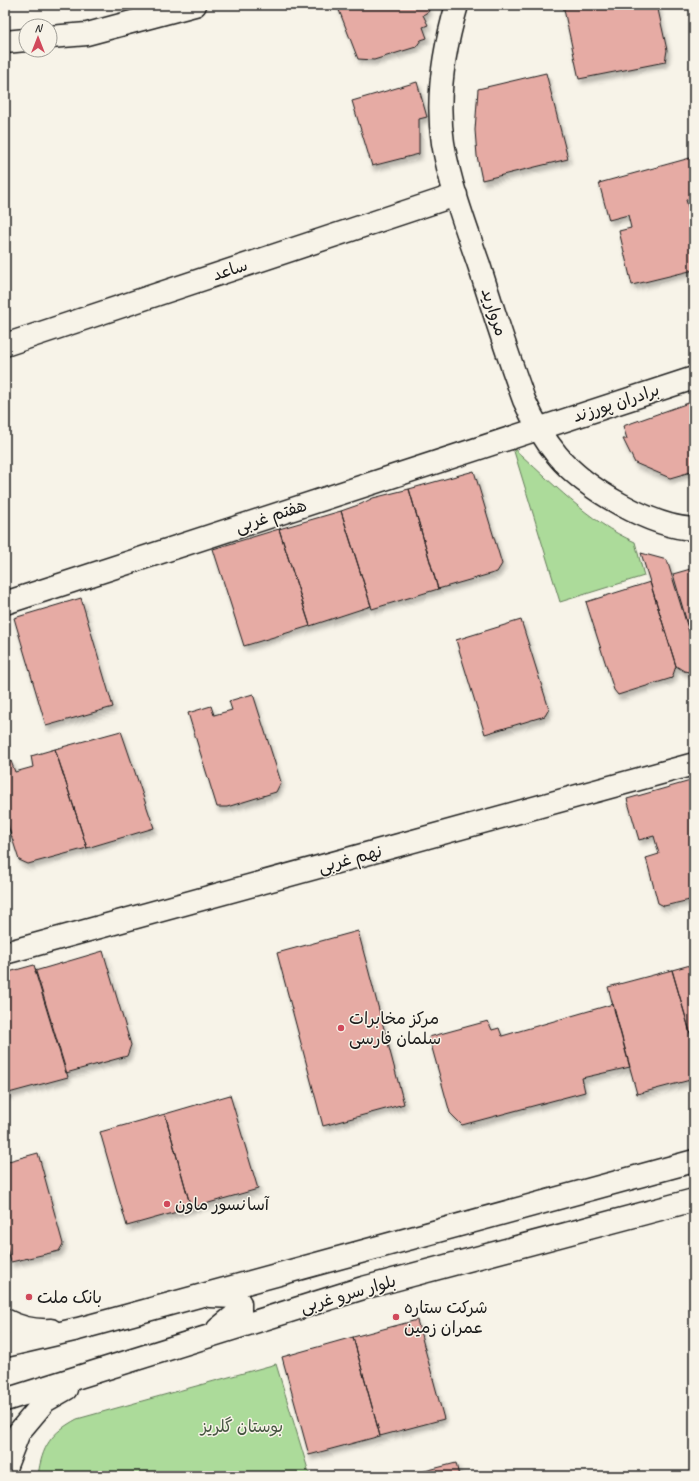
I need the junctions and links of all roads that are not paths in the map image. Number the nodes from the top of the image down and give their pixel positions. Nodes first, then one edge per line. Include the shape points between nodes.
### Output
1 (195, 5) edge
2 (457, 5) edge
3 (58, 36) edge
4 (18, 41) edge
5 (5, 42) edge
6 (456, 195) junction
7 (5, 345) edge
8 (694, 378) edge
9 (537, 429) junction
10 (694, 529) edge
11 (5, 603) edge
12 (694, 764) edge
13 (5, 953) edge
14 (694, 1161) edge
15 (694, 1200) edge
16 (200, 1296) junction
17 (5, 1320) edge
18 (78, 1329) junction
19 (211, 1335) junction
20 (5, 1346) edge
21 (95, 1372) junction
22 (5, 1400) edge
23 (5, 1468) edge

1 - 3 street via 87,34
2 - 6 street, مروارید via 445,57 441,113 443,142
4 - 5 street
6 - 7 street, ساعد
6 - 9 street, مروارید via 514,374
8 - 9 street, برادران پورزند
9 - 10 street, مروارید via 558,456 604,494 656,521
9 - 11 street, هفتم غربی
12 - 13 street, نهم غربی
14 - 16 street
15 - 19 street, بلوار سرو غربی via 363,1288
16 - 18 street
16 - 19 street via 236,1297 240,1304 240,1312
17 - 18 street via 36,1330
18 - 20 street
19 - 21 street, بلوار سرو غربی
21 - 22 street, بلوار سرو غربی
21 - 23 street via 45,1401 20,1432

